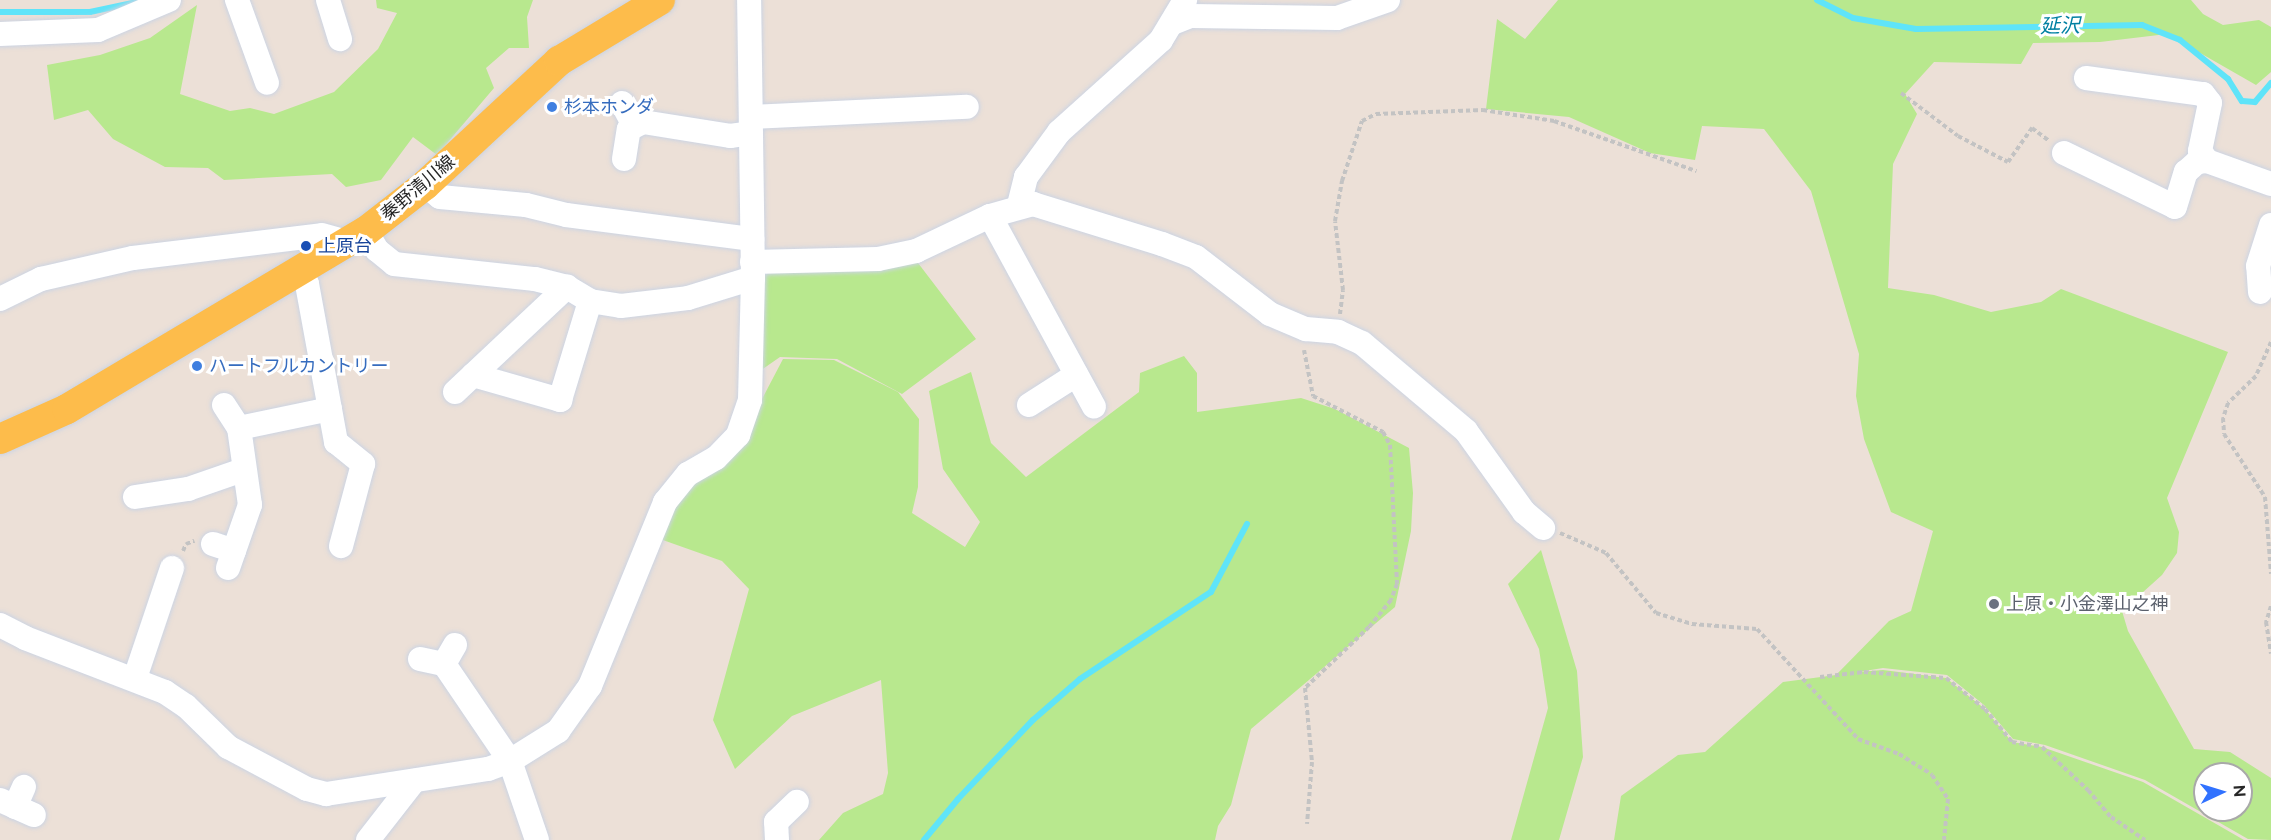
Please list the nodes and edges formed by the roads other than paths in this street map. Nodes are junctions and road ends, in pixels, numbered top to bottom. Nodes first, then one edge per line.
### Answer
1 (169, 0) edge
2 (237, 0) edge
3 (328, 0) edge
4 (660, 0) edge
5 (749, 0) edge
6 (1185, 0) edge
7 (1388, 0) edge
8 (1175, 22) junction
9 (0, 34) edge
10 (340, 39) dead end
11 (2086, 78) dead end
12 (267, 83) dead end
13 (622, 103) dead end
14 (967, 107) dead end
15 (751, 125) junction
16 (634, 126) junction
17 (2064, 153) road end
18 (624, 159) dead end
19 (2207, 161) junction
20 (2271, 184) edge
21 (425, 185) junction
22 (1019, 205) junction
23 (990, 216) junction
24 (2271, 225) edge
25 (356, 237) junction
26 (752, 260) junction
27 (298, 272) junction
28 (567, 287) junction
29 (2260, 292) dead end
30 (0, 299) edge
31 (590, 301) junction
32 (472, 375) junction
33 (1076, 375) junction
34 (455, 392) dead end
35 (224, 405) dead end
36 (1029, 405) dead end
37 (1094, 407) dead end
38 (330, 409) junction
39 (239, 428) junction
40 (0, 439) edge
41 (243, 470) junction
42 (135, 497) dead end
43 (1542, 528) road end
44 (341, 546) dead end
45 (217, 551) road end
46 (172, 568) dead end
47 (0, 625) edge
48 (420, 659) dead end
49 (135, 678) junction
50 (510, 761) junction
51 (414, 781) junction
52 (797, 802) dead end
53 (368, 840) edge
54 (537, 840) edge
55 (777, 840) edge

1 - 9 street
2 - 12 street
3 - 10 street
4 - 21 main road, 秦野清川線
5 - 15 street
6 - 8 street
7 - 8 street
8 - 22 street
11 - 19 street
13 - 16 street
14 - 15 street
15 - 16 street
15 - 26 street
16 - 18 street
17 - 19 street
19 - 20 street
21 - 25 main road, 秦野清川線
21 - 26 street
22 - 23 street
22 - 43 street
23 - 26 street
23 - 33 street
24 - 29 street
25 - 27 main road, 秦野清川線
25 - 28 street
25 - 30 street
26 - 31 street
26 - 50 street
27 - 38 street
27 - 40 main road, 秦野清川線
28 - 31 street
28 - 32 street
31 - 32 street
32 - 34 street
33 - 36 street
33 - 37 street
35 - 39 street
38 - 39 street
38 - 44 street
39 - 41 street
41 - 42 street
41 - 45 street
46 - 49 street
47 - 49 street
48 - 50 street
49 - 51 street
50 - 51 street
50 - 54 street
51 - 53 street
52 - 55 street

